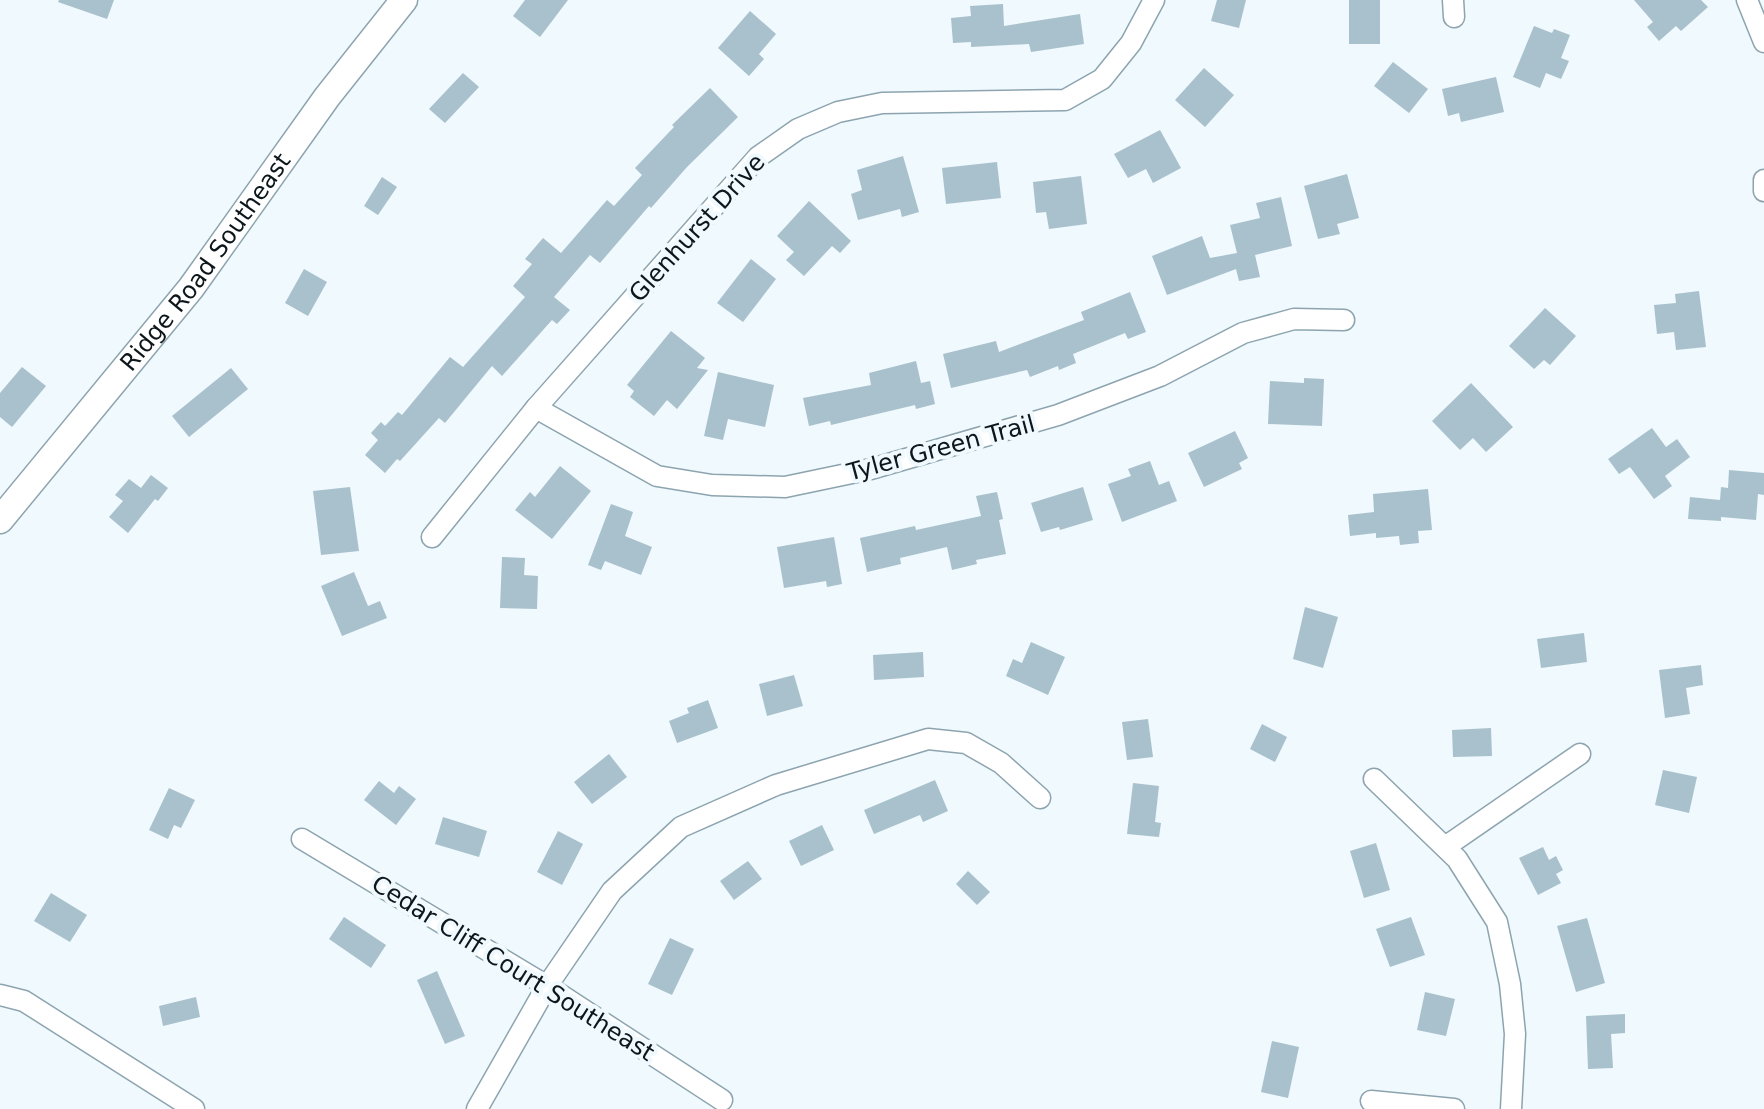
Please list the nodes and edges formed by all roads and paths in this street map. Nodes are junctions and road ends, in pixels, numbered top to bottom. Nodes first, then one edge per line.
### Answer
1 (404, 0) edge
2 (1154, 0) edge
3 (1747, 0) edge
4 (1764, 42) edge
5 (1764, 180) edge
6 (1764, 191) edge
7 (1344, 320) dead end
8 (536, 408) junction
9 (0, 520) edge
10 (432, 537) dead end
11 (1580, 754) dead end
12 (1374, 779) dead end
13 (1040, 798) dead end
14 (302, 839) dead end
15 (1445, 847) junction
16 (547, 986) junction
17 (0, 995) edge
18 (722, 1100) dead end
19 (1371, 1101) dead end
20 (194, 1109) edge
21 (477, 1109) edge
22 (1454, 1109) edge
23 (1511, 1109) edge

1 - 9 street, Ridge Road Southeast
2 - 8 street, Glenhurst Drive
3 - 4 street
5 - 6 street
7 - 8 street, Tyler Green Trail
8 - 10 street, Glenhurst Drive
11 - 15 street
12 - 15 street
13 - 16 street
14 - 16 street, Cedar Cliff Court Southeast
15 - 23 street
16 - 18 street, Cedar Cliff Court Southeast
16 - 21 street
17 - 20 street
19 - 22 street

